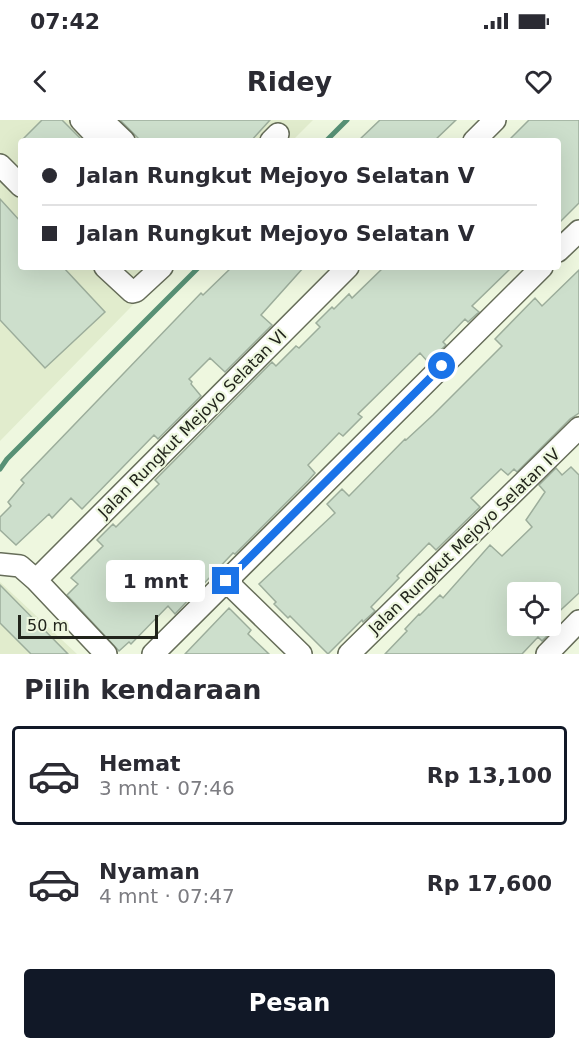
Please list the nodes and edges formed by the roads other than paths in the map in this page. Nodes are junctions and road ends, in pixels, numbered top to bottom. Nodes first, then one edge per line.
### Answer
1 (81, 120) edge
2 (102, 120) edge
3 (495, 120) edge
4 (98, 138) edge
5 (120, 138) edge
6 (477, 138) edge
7 (0, 165) edge
8 (0, 180) edge
9 (18, 183) edge
10 (18, 197) edge
11 (579, 231) edge
12 (561, 248) edge
13 (95, 270) edge
14 (108, 270) edge
15 (159, 270) edge
16 (345, 270) edge
17 (539, 270) edge
18 (128, 301) dead end
19 (579, 428) edge
20 (0, 564) edge
21 (36, 580) junction
22 (226, 581) junction
23 (579, 621) edge
24 (106, 654) edge
25 (153, 654) edge
26 (301, 654) edge
27 (349, 654) edge
28 (547, 654) edge

1 - 4 street
2 - 5 street
3 - 6 street
7 - 9 street
8 - 10 street
11 - 12 street
13 - 18 street
14 - 15 street
16 - 21 street, Jalan Rungkut Mejoyo Selatan VI
17 - 22 street
19 - 27 street, Jalan Rungkut Mejoyo Selatan IV
20 - 21 street
21 - 24 street
22 - 25 street
22 - 26 street
23 - 28 street

